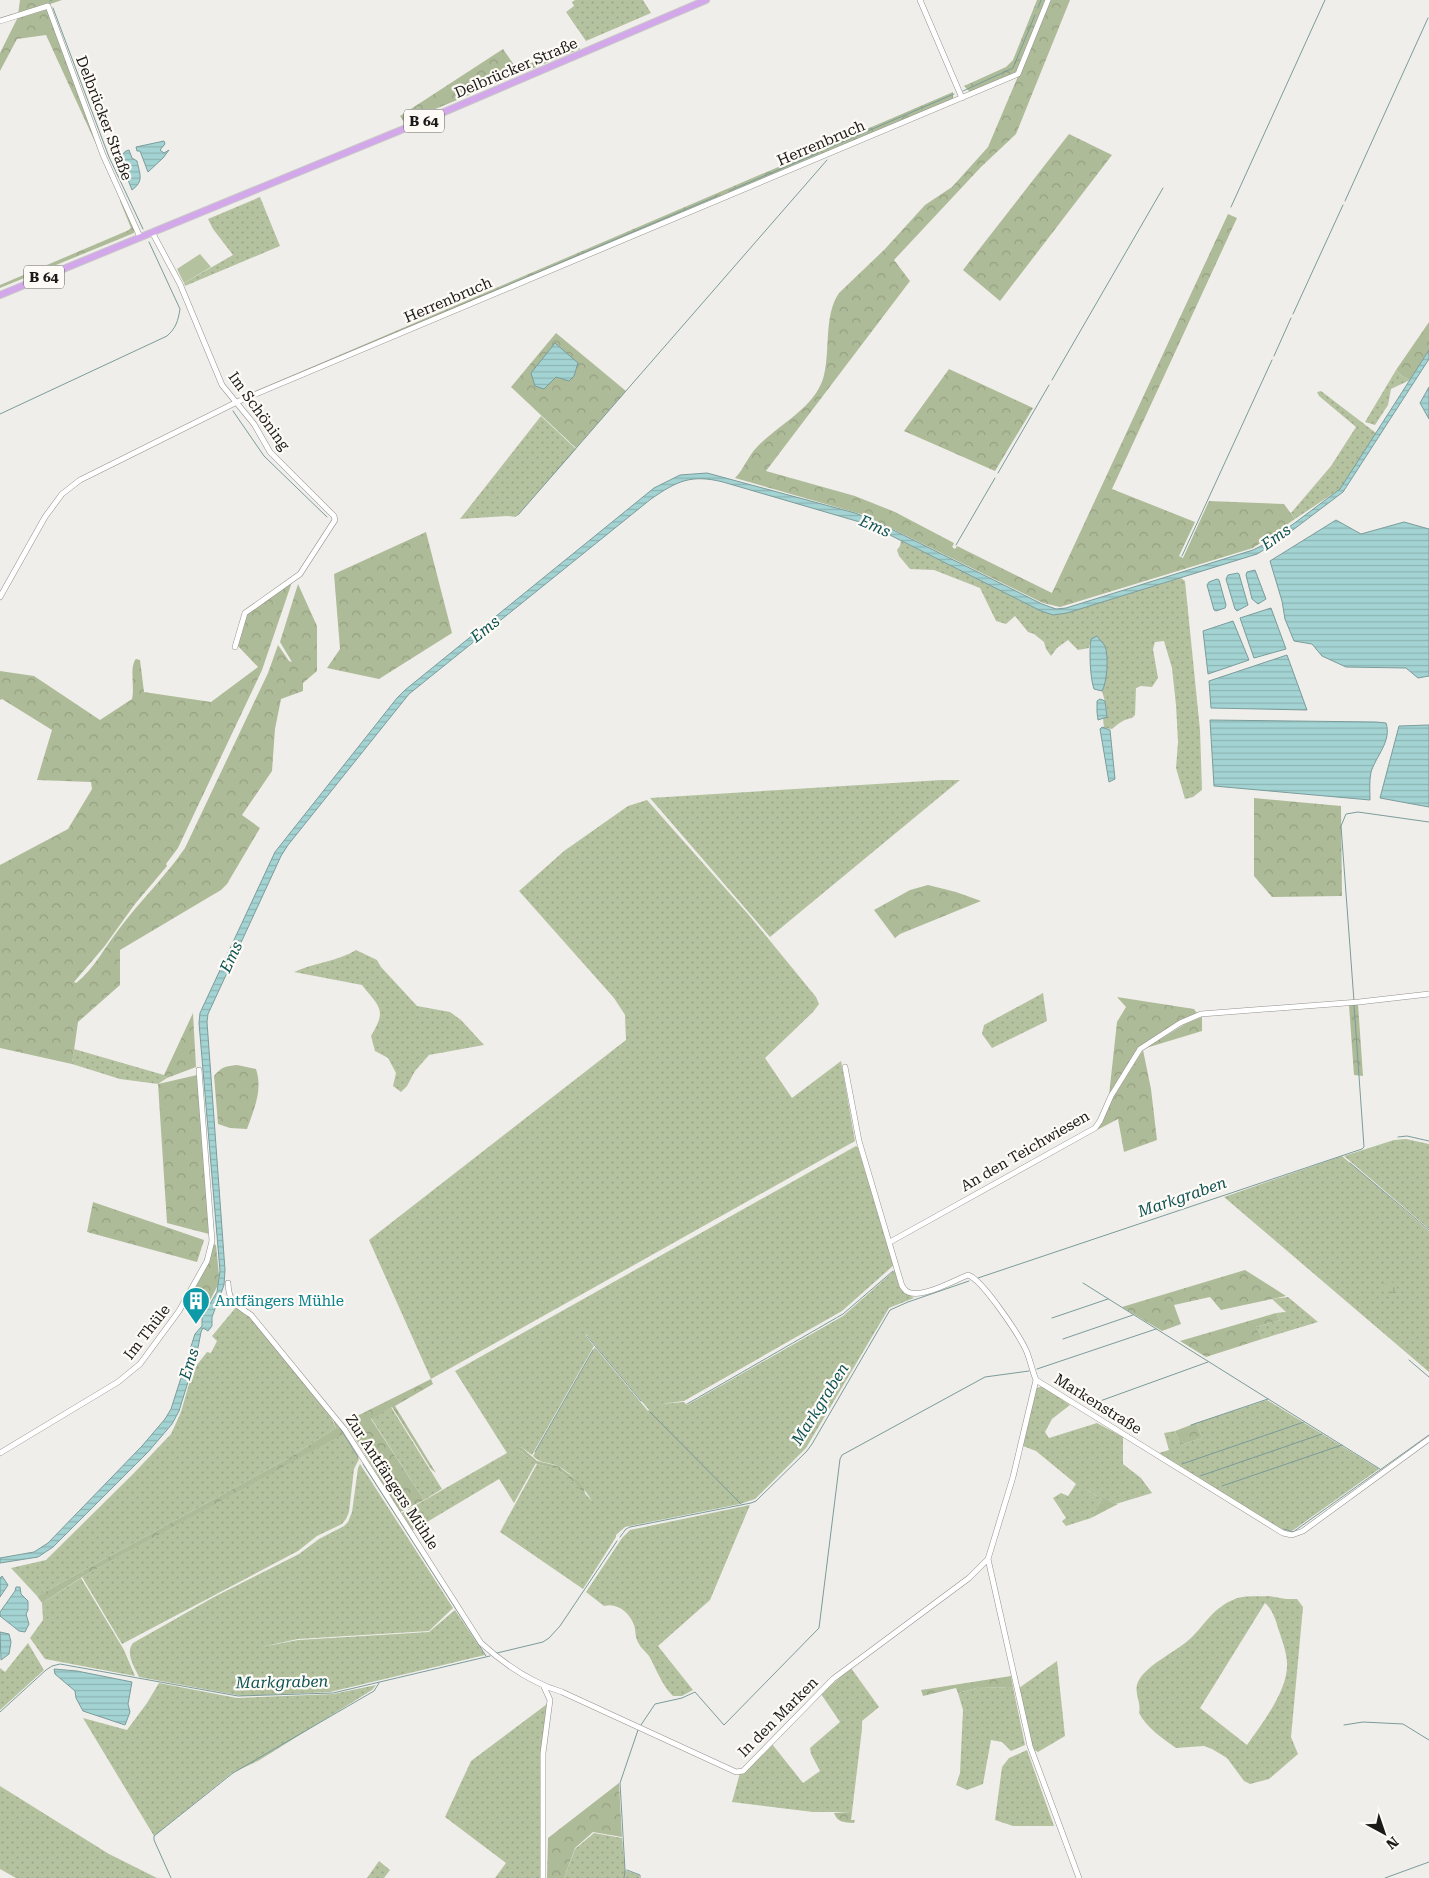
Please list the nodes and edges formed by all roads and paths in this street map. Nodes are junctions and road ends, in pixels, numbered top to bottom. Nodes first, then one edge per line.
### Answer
1 (706, 0) edge
2 (920, 0) edge
3 (1048, 0) edge
4 (0, 21) edge
5 (962, 98) junction
6 (152, 232) junction
7 (140, 237) junction
8 (0, 295) edge
9 (237, 402) junction
10 (0, 597) edge
11 (235, 647) dead end
12 (1429, 994) edge
13 (844, 1067) dead end
14 (199, 1070) dead end
15 (890, 1242) junction
16 (228, 1283) dead end
17 (1036, 1380) junction
18 (1429, 1439) edge
19 (0, 1453) edge
20 (988, 1559) junction
21 (544, 1687) junction
22 (562, 1692) junction
23 (550, 1700) junction
24 (543, 1878) edge
25 (1079, 1878) edge

1 - 6 main road, Delbrücker Straße / B 64
2 - 5 street
3 - 5 street, Herrenbruch
4 - 7 street, Delbrücker Straße
5 - 9 street, Herrenbruch
6 - 7 main road, Delbrücker Straße / B 64
6 - 9 street, Im Schöning
7 - 8 main road, Delbrücker Straße / B 64
9 - 10 street, Herrenbruch
9 - 11 street, Im Schöning
12 - 15 street, An den Teichwiesen
13 - 15 street, Markenstraße
14 - 19 street, Im Thüle
15 - 17 street, Markenstraße
16 - 21 street, Zur Antfängers Mühle
17 - 18 street, Markenstraße
17 - 20 street, In den Marken
20 - 22 street, In den Marken
20 - 25 street, In den Marken
21 - 22 street, In den Marken
21 - 23 street
22 - 23 street
23 - 24 street

